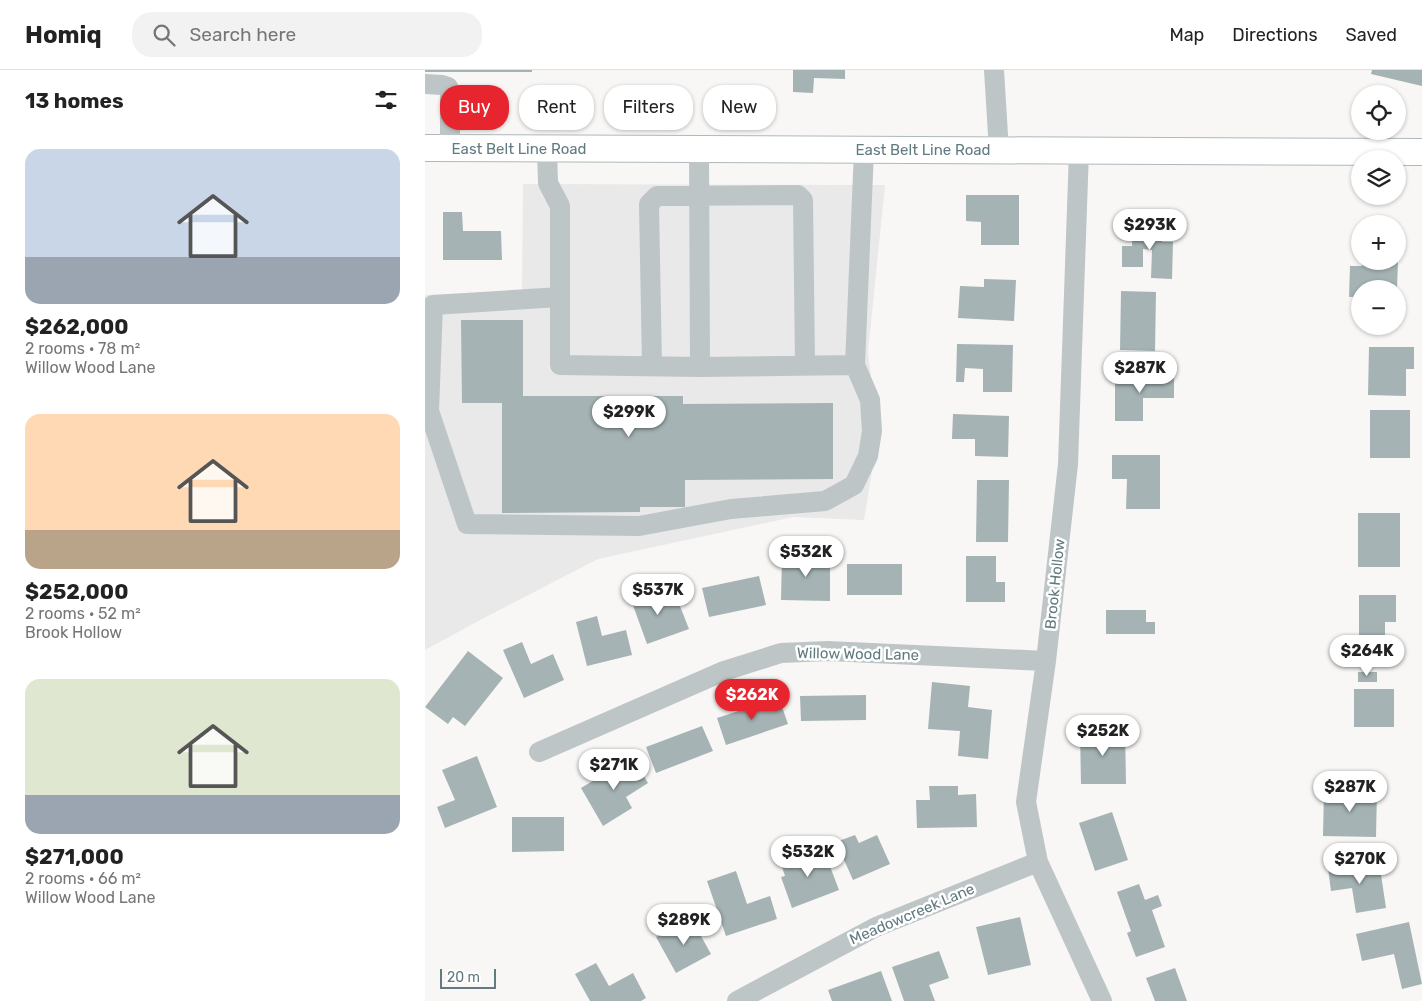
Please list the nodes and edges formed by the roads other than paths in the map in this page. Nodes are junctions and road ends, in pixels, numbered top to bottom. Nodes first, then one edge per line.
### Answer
1 (994, 70) edge
2 (425, 84) edge
3 (438, 148) edge
4 (547, 149) junction
5 (699, 150) junction
6 (864, 150) junction
7 (999, 151) junction
8 (1079, 151) junction
9 (1422, 152) edge
10 (699, 196) junction
11 (560, 297) junction
12 (805, 365) junction
13 (855, 365) junction
14 (652, 366) junction
15 (700, 367) junction
16 (1046, 661) junction
17 (539, 752) dead end
18 (1038, 862) junction
19 (737, 1001) edge
20 (1102, 1001) edge

1 - 7 street
2 - 3 street
3 - 4 main road, East Belt Line Road
4 - 5 main road, East Belt Line Road
4 - 11 street
5 - 6 main road, East Belt Line Road
5 - 10 street
6 - 7 main road, East Belt Line Road
6 - 13 street
7 - 8 main road, East Belt Line Road
8 - 9 main road, East Belt Line Road
8 - 16 street, Brook Hollow
10 - 12 street
10 - 14 street
10 - 15 street
11 - 13 street
11 - 14 street
12 - 13 street
12 - 15 street
14 - 15 street
16 - 17 street, Willow Wood Lane
16 - 18 street, Brook Hollow
18 - 19 street, Meadowcreek Lane
18 - 20 street, Brook Hollow

